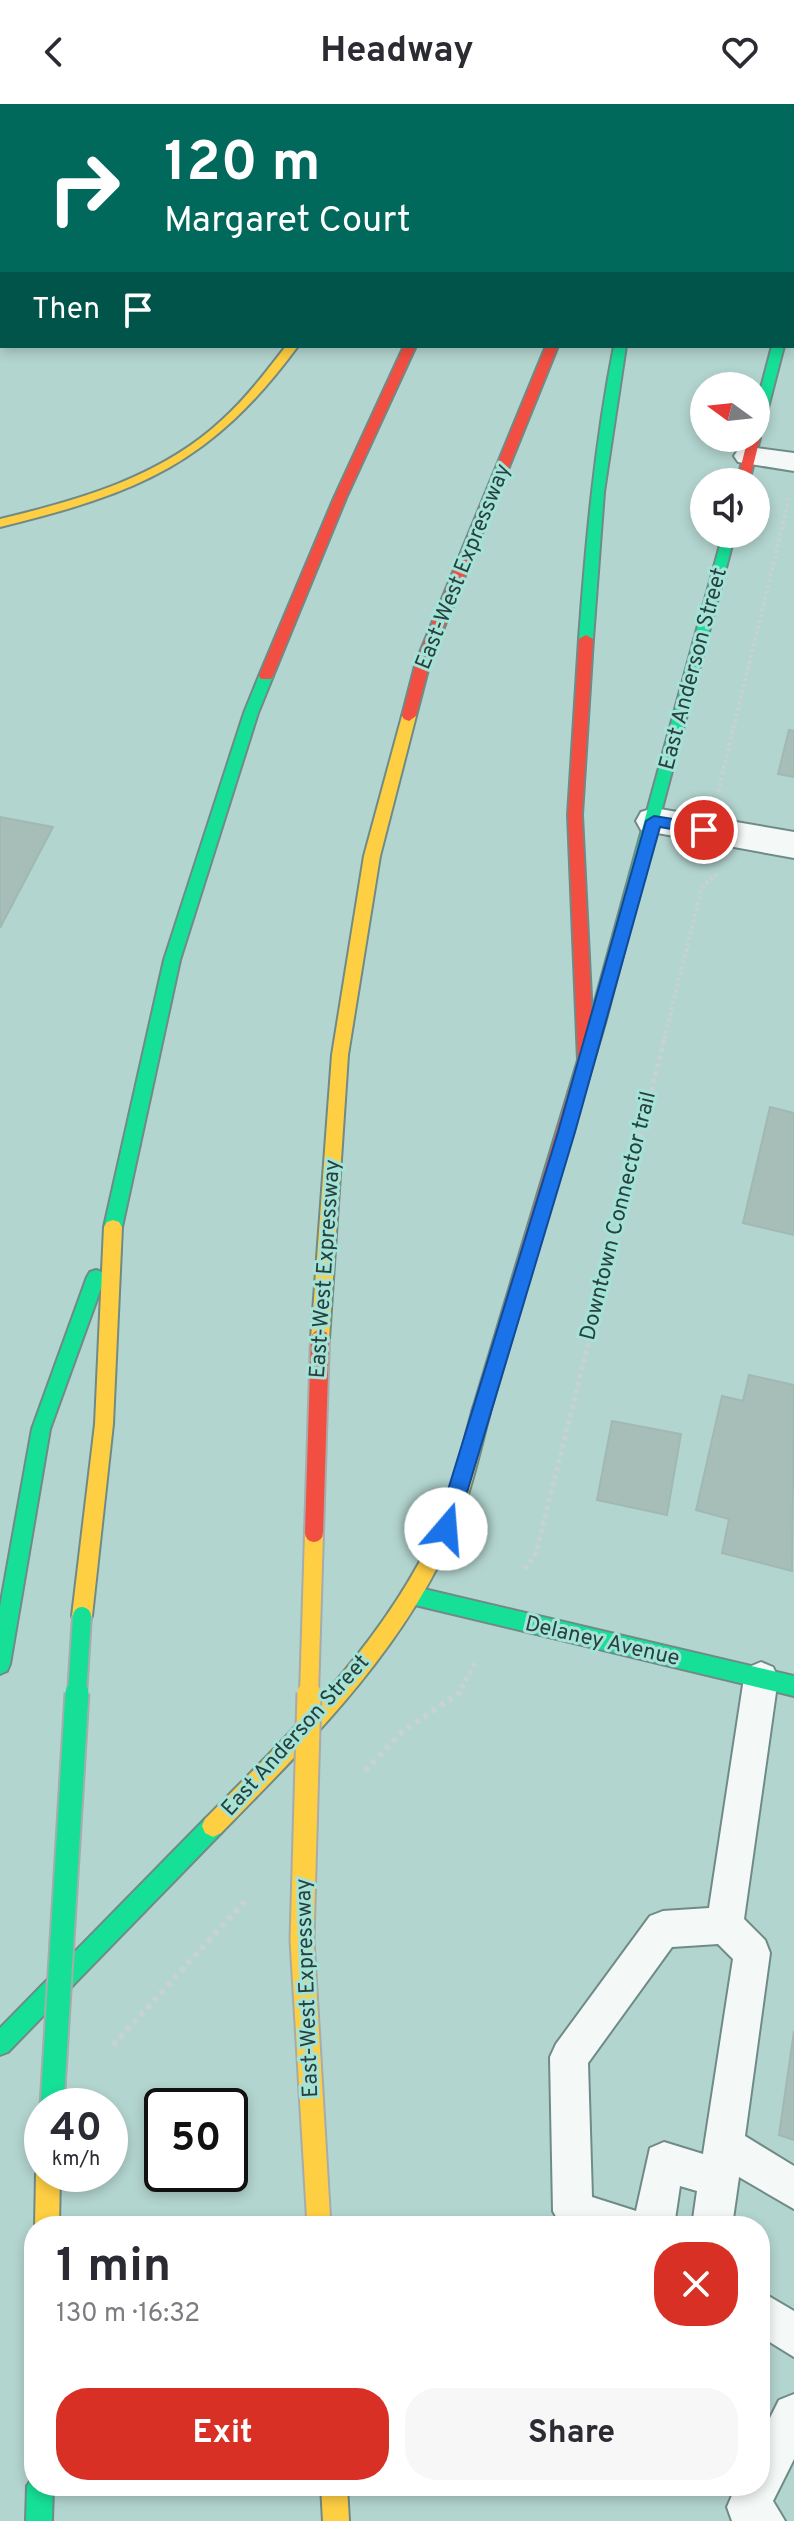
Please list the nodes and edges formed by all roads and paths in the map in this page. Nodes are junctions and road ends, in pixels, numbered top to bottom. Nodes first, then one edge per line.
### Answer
1 (290, 348) edge
2 (409, 348) edge
3 (551, 348) edge
4 (620, 348) edge
5 (777, 348) edge
6 (770, 377) edge
7 (751, 452) edge
8 (792, 477) edge
9 (0, 523) edge
10 (725, 548) edge
11 (718, 794) dead end
12 (654, 821) junction
13 (794, 845) edge
14 (721, 871) dead end
15 (586, 1063) junction
16 (111, 1237) junction
17 (526, 1568) dead end
18 (411, 1595) junction
19 (0, 1664) edge
20 (777, 1682) edge
21 (725, 1925) junction
22 (0, 2044) edge
23 (53, 2088) edge
24 (722, 2162) junction
25 (794, 2189) edge
26 (48, 2192) edge
27 (47, 2216) edge
28 (318, 2216) edge
29 (590, 2216) edge
30 (656, 2216) edge
31 (714, 2216) edge
32 (770, 2319) edge
33 (794, 2337) edge
34 (794, 2415) edge
35 (770, 2462) edge
36 (40, 2496) edge
37 (335, 2496) edge
38 (753, 2496) edge
39 (39, 2521) edge
40 (336, 2521) edge
41 (764, 2521) edge

1 - 9 main road
2 - 16 main road
3 - 28 main road, East-West Expressway, bridge
4 - 15 main road
5 - 6 main road
7 - 8 street
8 - 11 path
10 - 12 main road, East Anderson Street
12 - 13 street
12 - 15 main road, East Anderson Street
14 - 17 path, Downtown Connector trail
15 - 18 main road, East Anderson Street
16 - 19 main road
16 - 23 main road, bridge
18 - 20 main road, Delaney Avenue
18 - 22 main road, East Anderson Street
20 - 21 lane
21 - 24 lane
21 - 29 lane
24 - 25 lane
24 - 30 lane
24 - 31 lane
26 - 27 main road
32 - 33 lane
34 - 35 lane
36 - 39 main road
37 - 40 main road
38 - 41 lane

